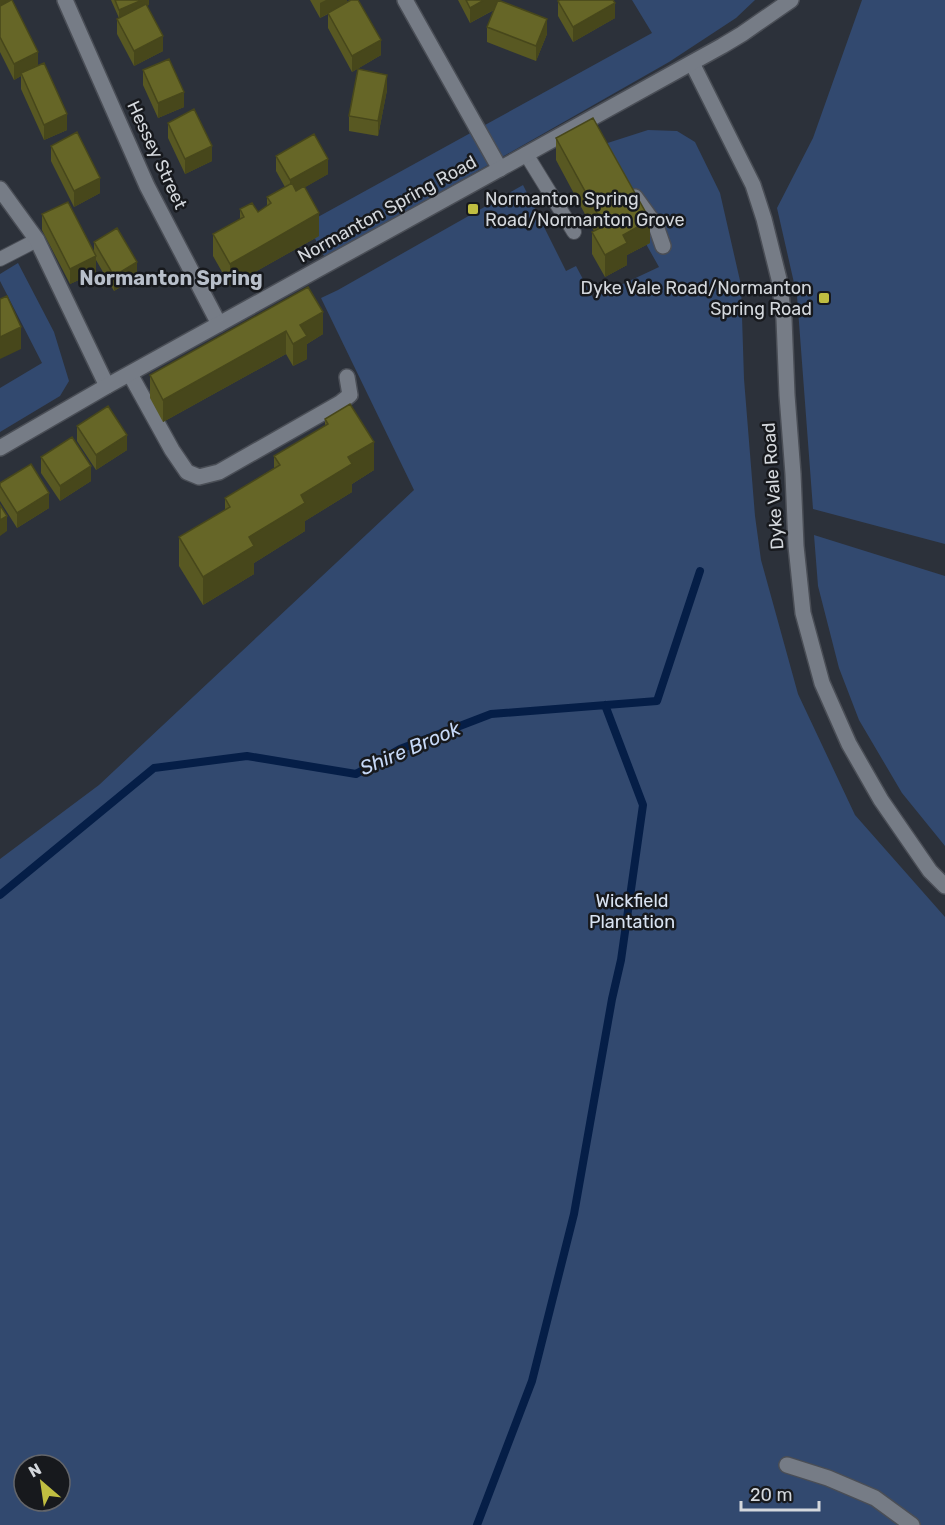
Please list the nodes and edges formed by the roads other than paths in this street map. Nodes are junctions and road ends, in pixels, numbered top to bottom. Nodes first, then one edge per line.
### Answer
1 (65, 0) edge
2 (405, 0) edge
3 (791, 0) edge
4 (692, 63) junction
5 (591, 118) junction
6 (599, 133) edge
7 (526, 154) junction
8 (500, 169) junction
9 (626, 182) edge
10 (0, 189) edge
11 (574, 232) dead end
12 (37, 240) junction
13 (663, 246) dead end
14 (0, 259) edge
15 (219, 324) junction
16 (130, 374) junction
17 (347, 377) dead end
18 (107, 386) junction
19 (0, 448) edge
20 (945, 886) edge
21 (787, 1465) dead end
22 (912, 1525) edge

1 - 15 street, Hessey Street
2 - 8 street
3 - 4 street, Normanton Spring Road
4 - 5 street, Normanton Spring Road
4 - 20 street, Dyke Vale Road
5 - 6 street
5 - 7 street, Normanton Spring Road
7 - 8 street, Normanton Spring Road
7 - 11 lane
8 - 15 street, Normanton Spring Road
9 - 13 street
10 - 12 street
12 - 14 lane
12 - 18 street
15 - 16 street, Normanton Spring Road
16 - 17 street
16 - 18 street, Normanton Spring Road
18 - 19 street, Normanton Spring Road
21 - 22 street

